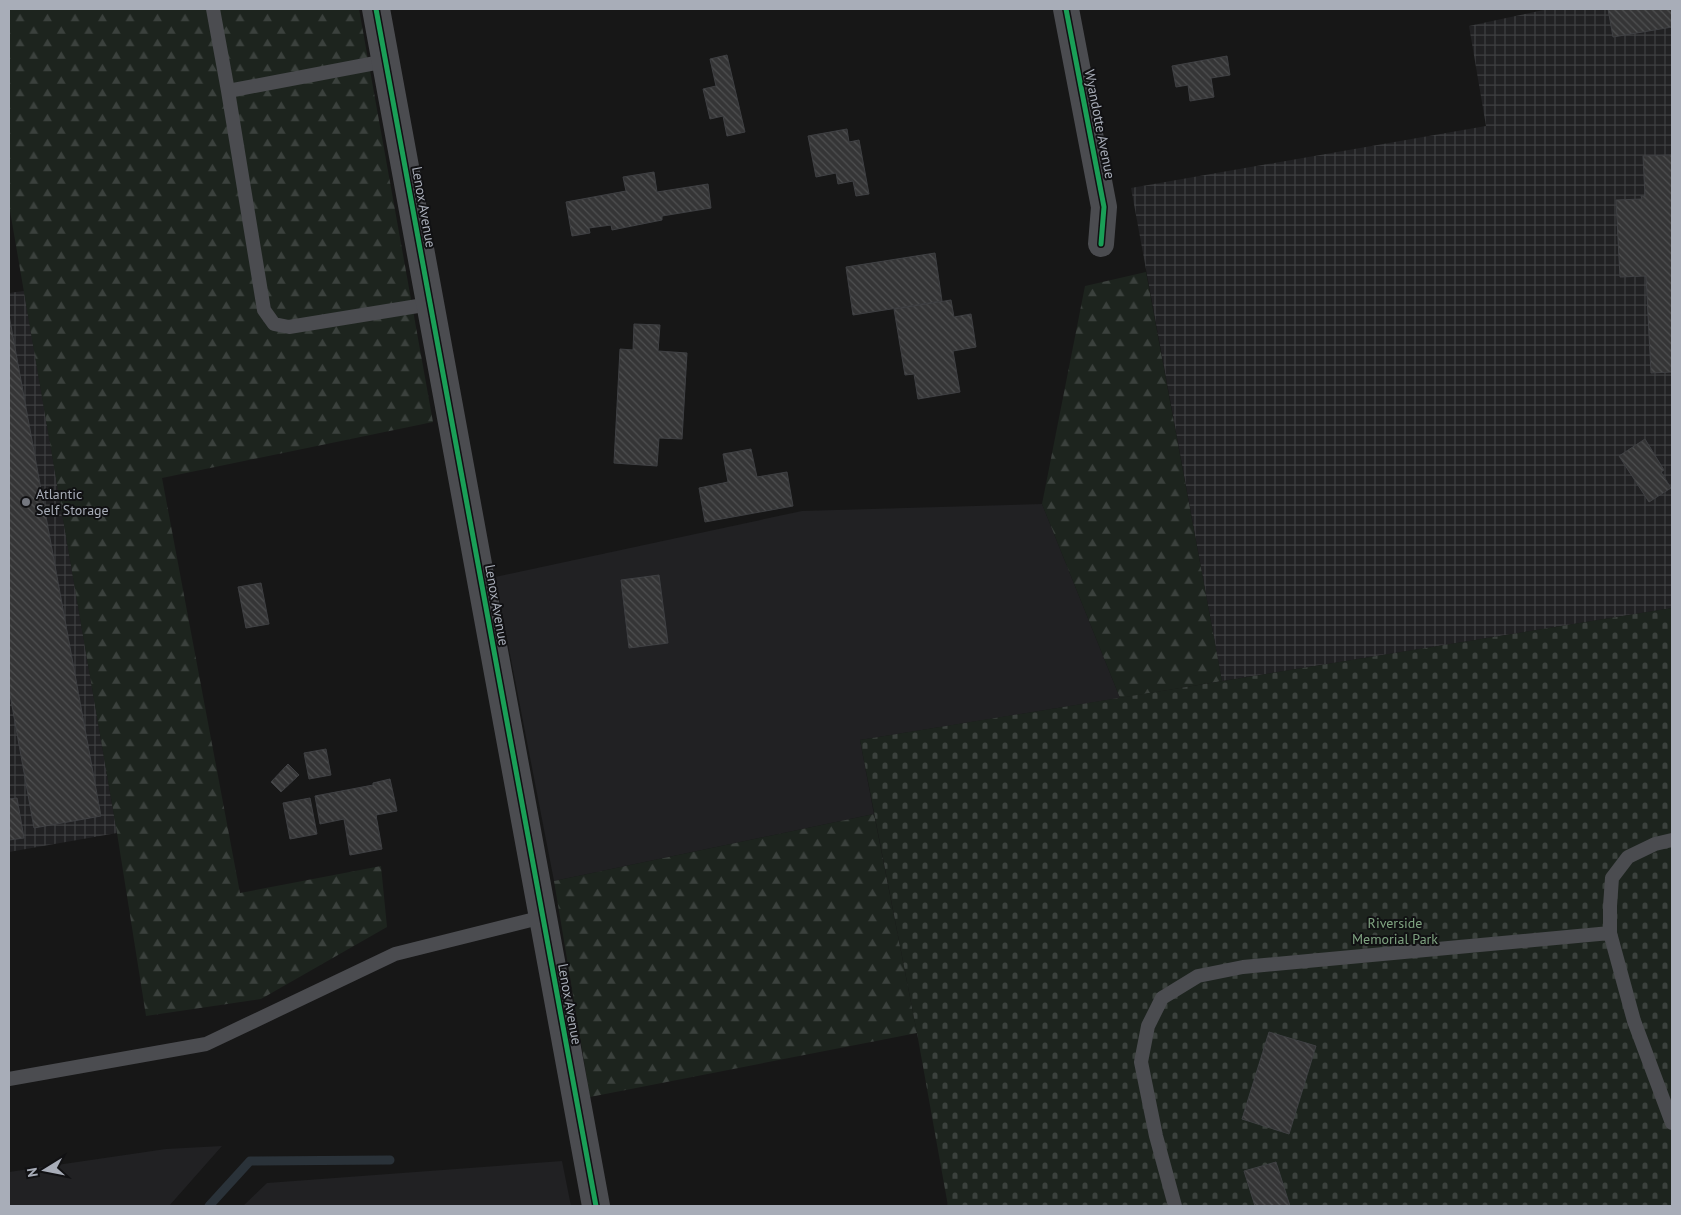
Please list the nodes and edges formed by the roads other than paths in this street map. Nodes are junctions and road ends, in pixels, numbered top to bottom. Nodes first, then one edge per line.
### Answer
1 (213, 9) edge
2 (376, 9) edge
3 (1066, 9) edge
4 (386, 61) junction
5 (228, 91) junction
6 (1102, 244) dead end
7 (430, 304) junction
8 (1672, 840) edge
9 (543, 917) junction
10 (1610, 933) junction
11 (9, 1079) edge
12 (1672, 1123) edge
13 (596, 1206) edge
14 (1175, 1206) edge

1 - 5 lane
2 - 4 street, Lenox Avenue
3 - 6 street, Wyandotte Avenue
4 - 5 lane
4 - 7 street, Lenox Avenue
5 - 7 lane
7 - 9 street, Lenox Avenue
8 - 10 lane
9 - 11 lane
9 - 13 street, Lenox Avenue
10 - 12 lane
10 - 14 lane

